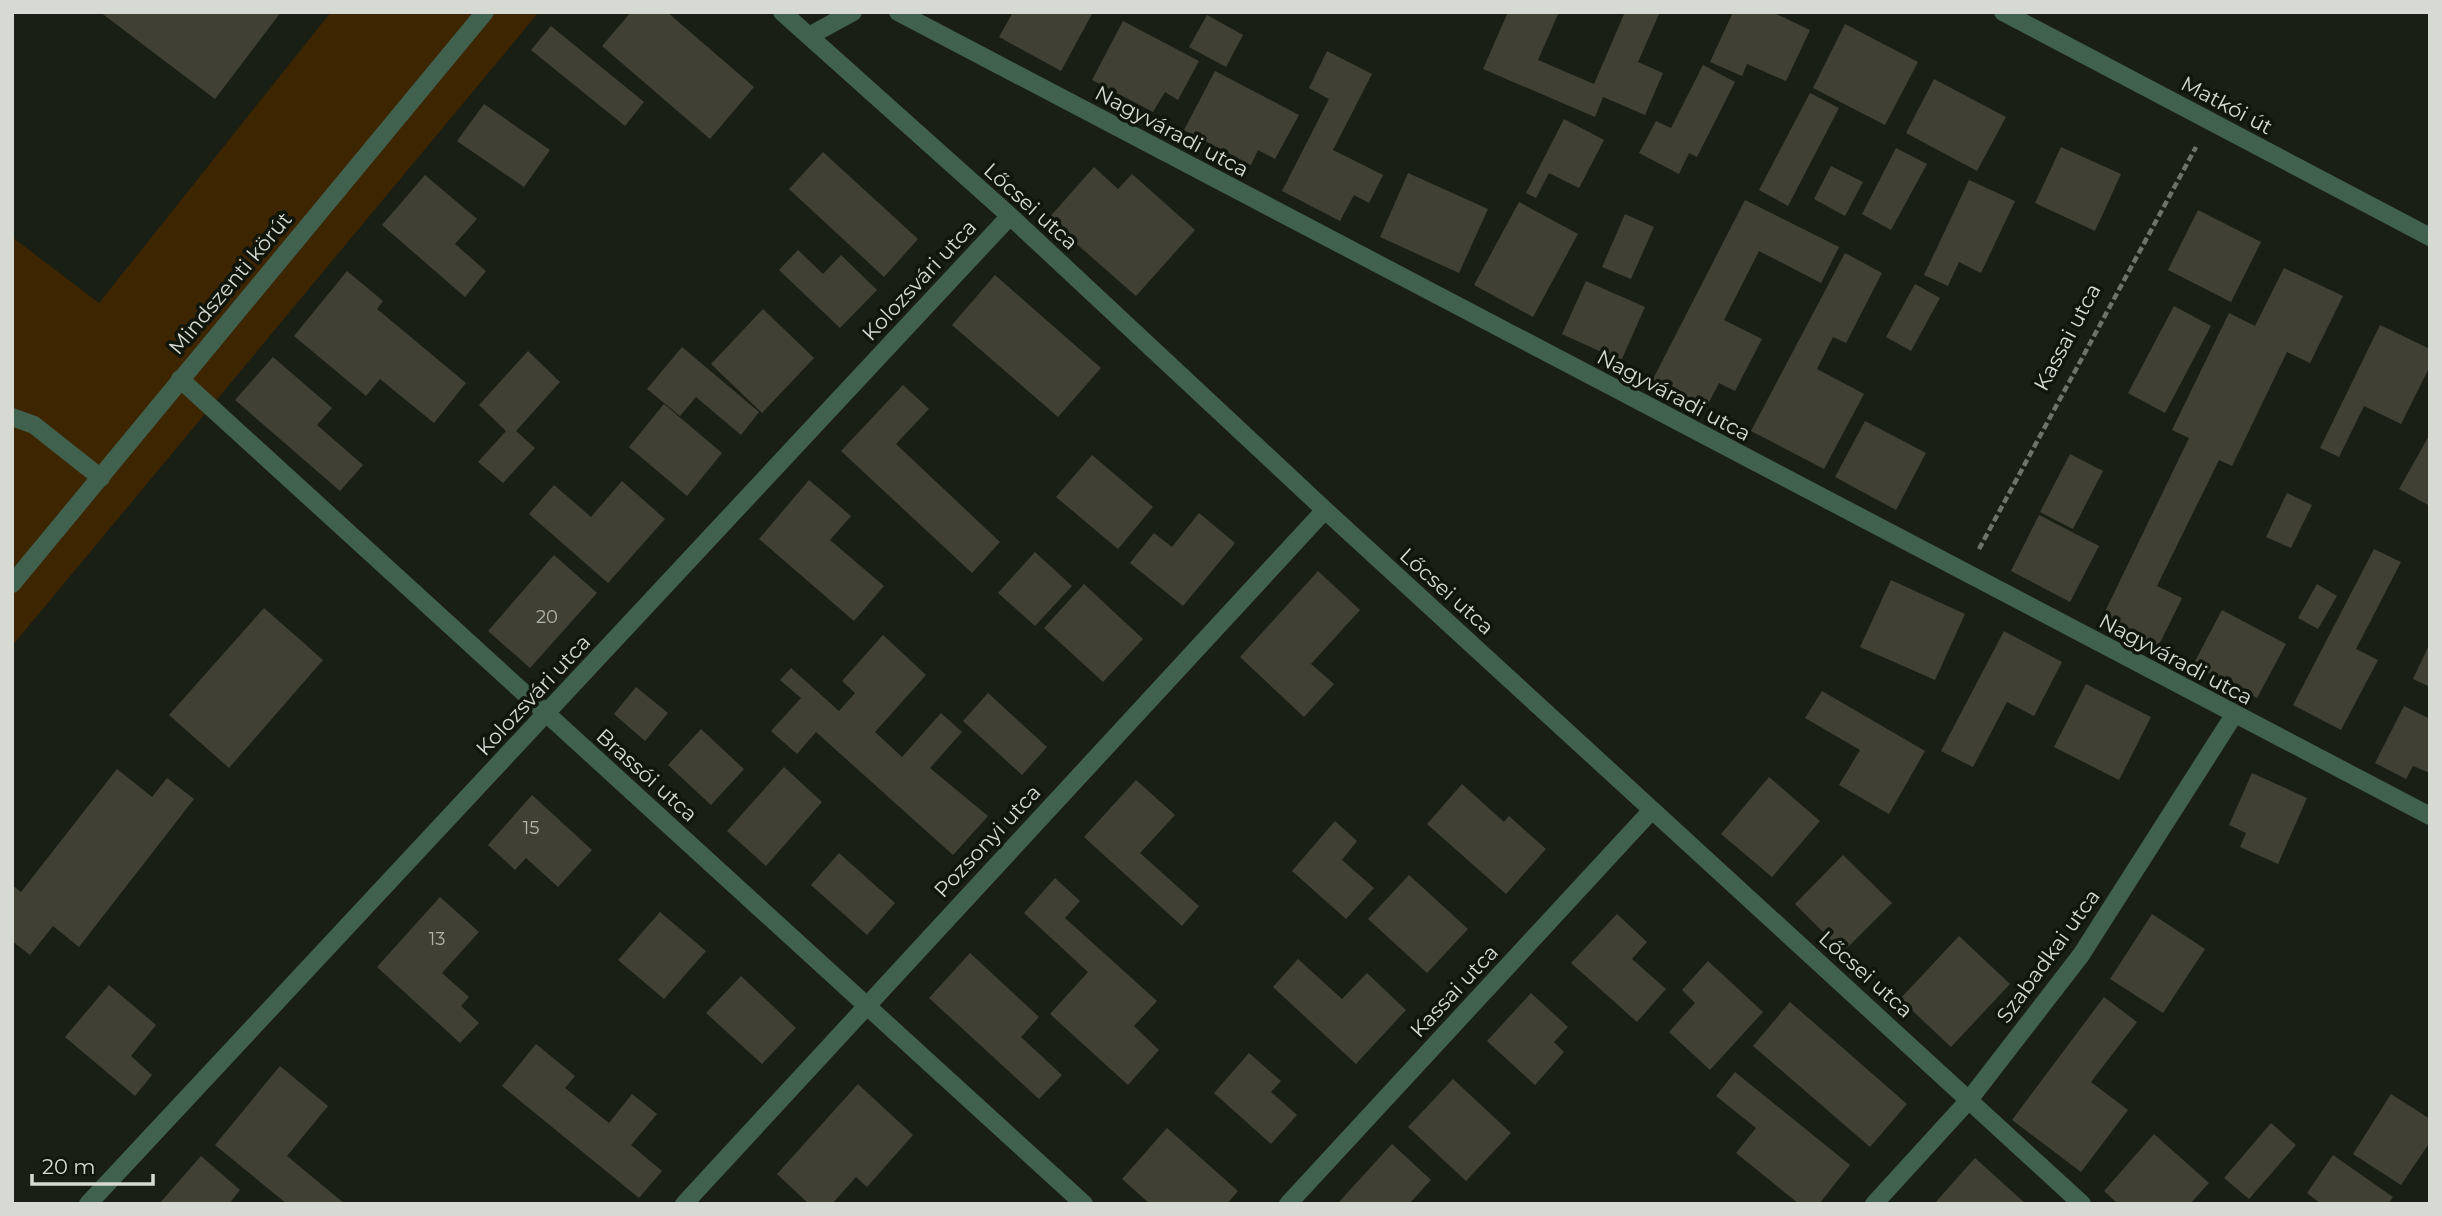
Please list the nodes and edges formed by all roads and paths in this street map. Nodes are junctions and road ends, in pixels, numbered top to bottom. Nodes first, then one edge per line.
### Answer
1 (485, 12) edge
2 (782, 12) edge
3 (853, 12) edge
4 (898, 12) edge
5 (2003, 12) edge
6 (808, 36) junction
7 (2209, 121) junction
8 (1010, 216) junction
9 (2430, 237) edge
10 (180, 379) junction
11 (12, 417) edge
12 (101, 478) junction
13 (1325, 510) junction
14 (1966, 574) junction
15 (12, 584) edge
16 (547, 714) junction
17 (2234, 715) junction
18 (1652, 810) junction
19 (2430, 816) edge
20 (866, 1005) junction
21 (1969, 1100) junction
22 (88, 1204) edge
23 (684, 1204) edge
24 (1084, 1204) edge
25 (1289, 1204) edge
26 (1874, 1204) edge
27 (2082, 1204) edge

1 - 10 street, Mindszenti körút
2 - 6 street, Lőcsei utca
3 - 6 street
4 - 14 street, Nagyváradi utca
5 - 7 street, Matkói út
6 - 8 street, Lőcsei utca
7 - 9 street, Matkói út
7 - 14 path, Kassai utca
8 - 13 street, Lőcsei utca
8 - 16 street, Kolozsvári utca
10 - 12 street, Mindszenti körút
10 - 16 street, Brassói utca
11 - 12 street
12 - 15 street, Mindszenti körút
13 - 18 street, Lőcsei utca
13 - 20 street, Pozsonyi utca
14 - 17 street, Nagyváradi utca
16 - 20 street, Brassói utca
16 - 22 street, Kolozsvári utca
17 - 19 street, Nagyváradi utca
17 - 21 street, Szabadkai utca
18 - 21 street, Lőcsei utca
18 - 25 street, Kassai utca
20 - 23 street, Pozsonyi utca
20 - 24 street, Brassói utca
21 - 26 street, Szabadkai utca
21 - 27 street, Lőcsei utca

